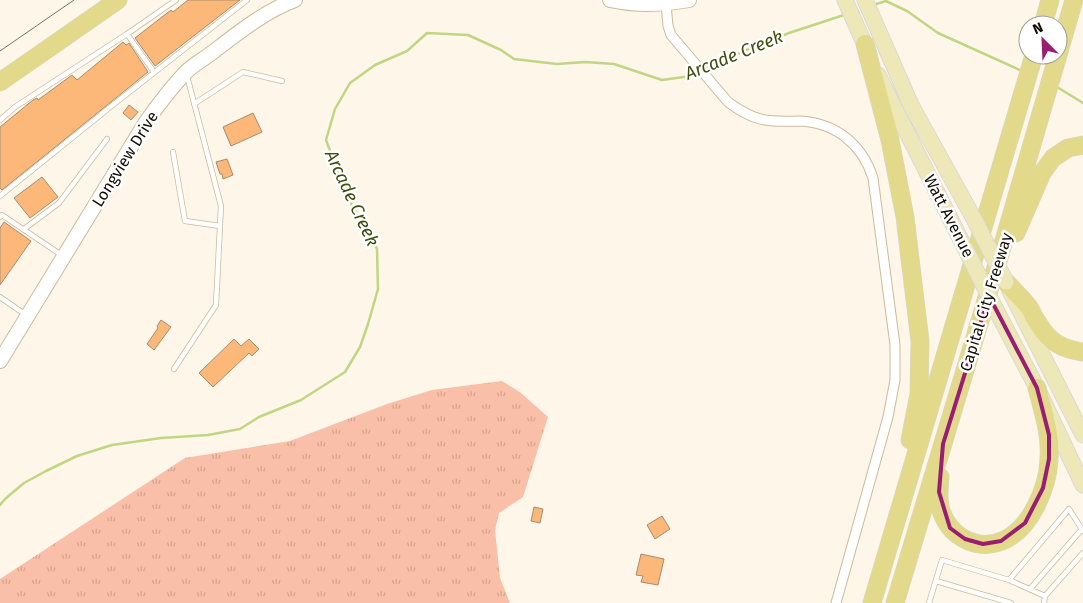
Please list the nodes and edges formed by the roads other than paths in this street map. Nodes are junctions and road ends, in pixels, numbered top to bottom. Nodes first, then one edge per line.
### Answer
1 (118, 0) edge
2 (176, 0) edge
3 (247, 0) edge
4 (293, 0) edge
5 (610, 0) edge
6 (689, 0) edge
7 (846, 0) edge
8 (865, 0) edge
9 (1050, 0) edge
10 (1074, 0) edge
11 (665, 2) edge
12 (1046, 15) edge
13 (1068, 21) edge
14 (127, 34) junction
15 (863, 40) junction
16 (1031, 65) edge
17 (1055, 65) edge
18 (154, 72) junction
19 (186, 72) junction
20 (282, 81) dead end
21 (0, 82) edge
22 (194, 104) junction
23 (0, 120) edge
24 (107, 139) dead end
25 (1083, 145) edge
26 (173, 152) dead end
27 (0, 196) edge
28 (0, 217) edge
29 (220, 226) junction
30 (24, 229) junction
31 (64, 256) junction
32 (1006, 282) junction
33 (0, 297) edge
34 (990, 308) junction
35 (28, 316) junction
36 (1083, 352) edge
37 (0, 361) edge
38 (174, 369) dead end
39 (1037, 388) junction
40 (1083, 435) edge
41 (943, 444) junction
42 (1083, 485) edge
43 (1082, 530) edge
44 (893, 532) junction
45 (1083, 553) edge
46 (1009, 580) junction
47 (936, 581) junction
48 (1030, 589) junction
49 (1046, 596) junction
50 (836, 603) edge
51 (872, 603) edge
52 (895, 603) edge
53 (929, 603) edge
54 (1010, 603) edge
55 (1044, 603) edge

1 - 21 highway
2 - 14 lane
3 - 18 lane
4 - 19 street, Longview Drive
5 - 11 street
6 - 11 street
7 - 15 main road, Watt Avenue
8 - 32 main road, Watt Avenue, bridge
9 - 12 highway
10 - 13 highway, Capital City Freeway
11 - 50 street
14 - 18 lane
14 - 23 lane
15 - 34 main road, Watt Avenue, bridge
15 - 44 highway
16 - 44 highway, Capital City Freeway
17 - 34 highway, Capital City Freeway
18 - 27 lane
19 - 22 lane
19 - 31 street, Longview Drive
20 - 22 lane
22 - 29 lane
24 - 30 lane
25 - 34 highway
26 - 29 lane
28 - 30 lane
29 - 38 lane
30 - 31 lane
31 - 35 street, Longview Drive
32 - 36 highway
32 - 40 main road, Watt Avenue
33 - 35 lane
34 - 39 main road, Watt Avenue
34 - 41 highway, Capital City Freeway
35 - 37 street, Longview Drive
39 - 41 highway
39 - 42 main road, Watt Avenue
41 - 52 highway, Capital City Freeway
43 - 46 lane
43 - 48 lane
44 - 51 highway, Capital City Freeway
45 - 49 lane
46 - 47 lane
46 - 48 lane
47 - 53 lane
47 - 54 lane
48 - 49 lane
49 - 55 lane

